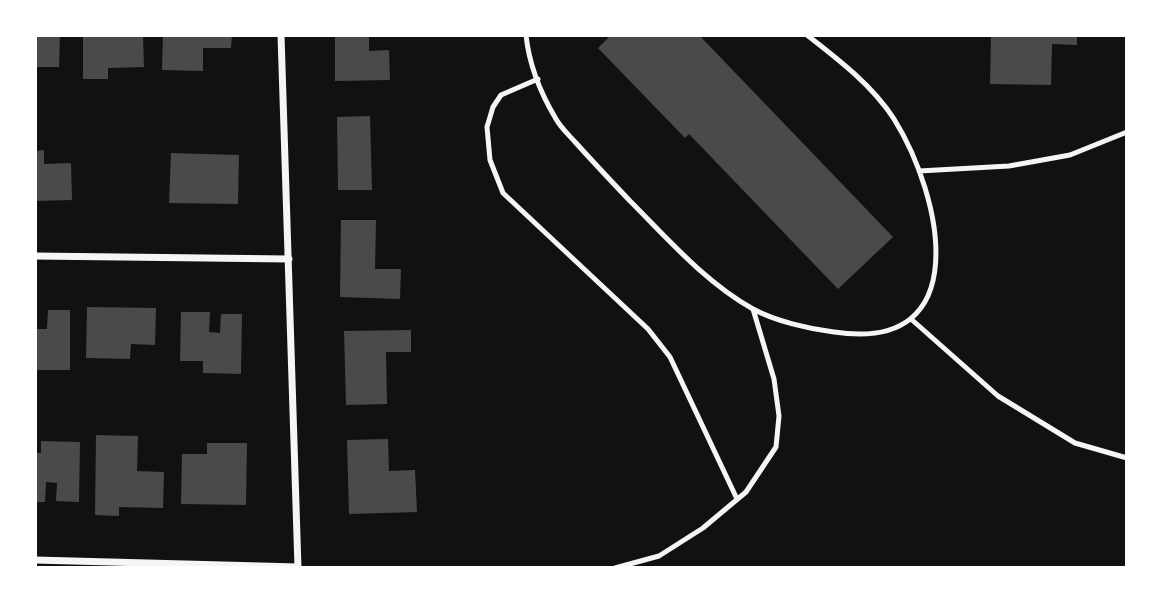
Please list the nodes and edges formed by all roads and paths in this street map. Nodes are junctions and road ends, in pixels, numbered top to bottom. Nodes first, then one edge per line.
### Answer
1 (281, 35) edge
2 (526, 35) edge
3 (807, 35) edge
4 (538, 79) junction
5 (1127, 132) edge
6 (919, 171) junction
7 (35, 256) edge
8 (289, 259) junction
9 (754, 309) junction
10 (911, 319) junction
11 (1127, 457) edge
12 (737, 499) junction
13 (35, 560) edge
14 (300, 568) edge
15 (615, 568) edge

1 - 8 street
2 - 4 lane
3 - 6 lane
4 - 9 lane
4 - 12 lane
5 - 6 lane
6 - 10 lane
7 - 8 street
8 - 14 street
9 - 10 lane
9 - 12 lane
10 - 11 lane
12 - 15 lane
13 - 14 street

